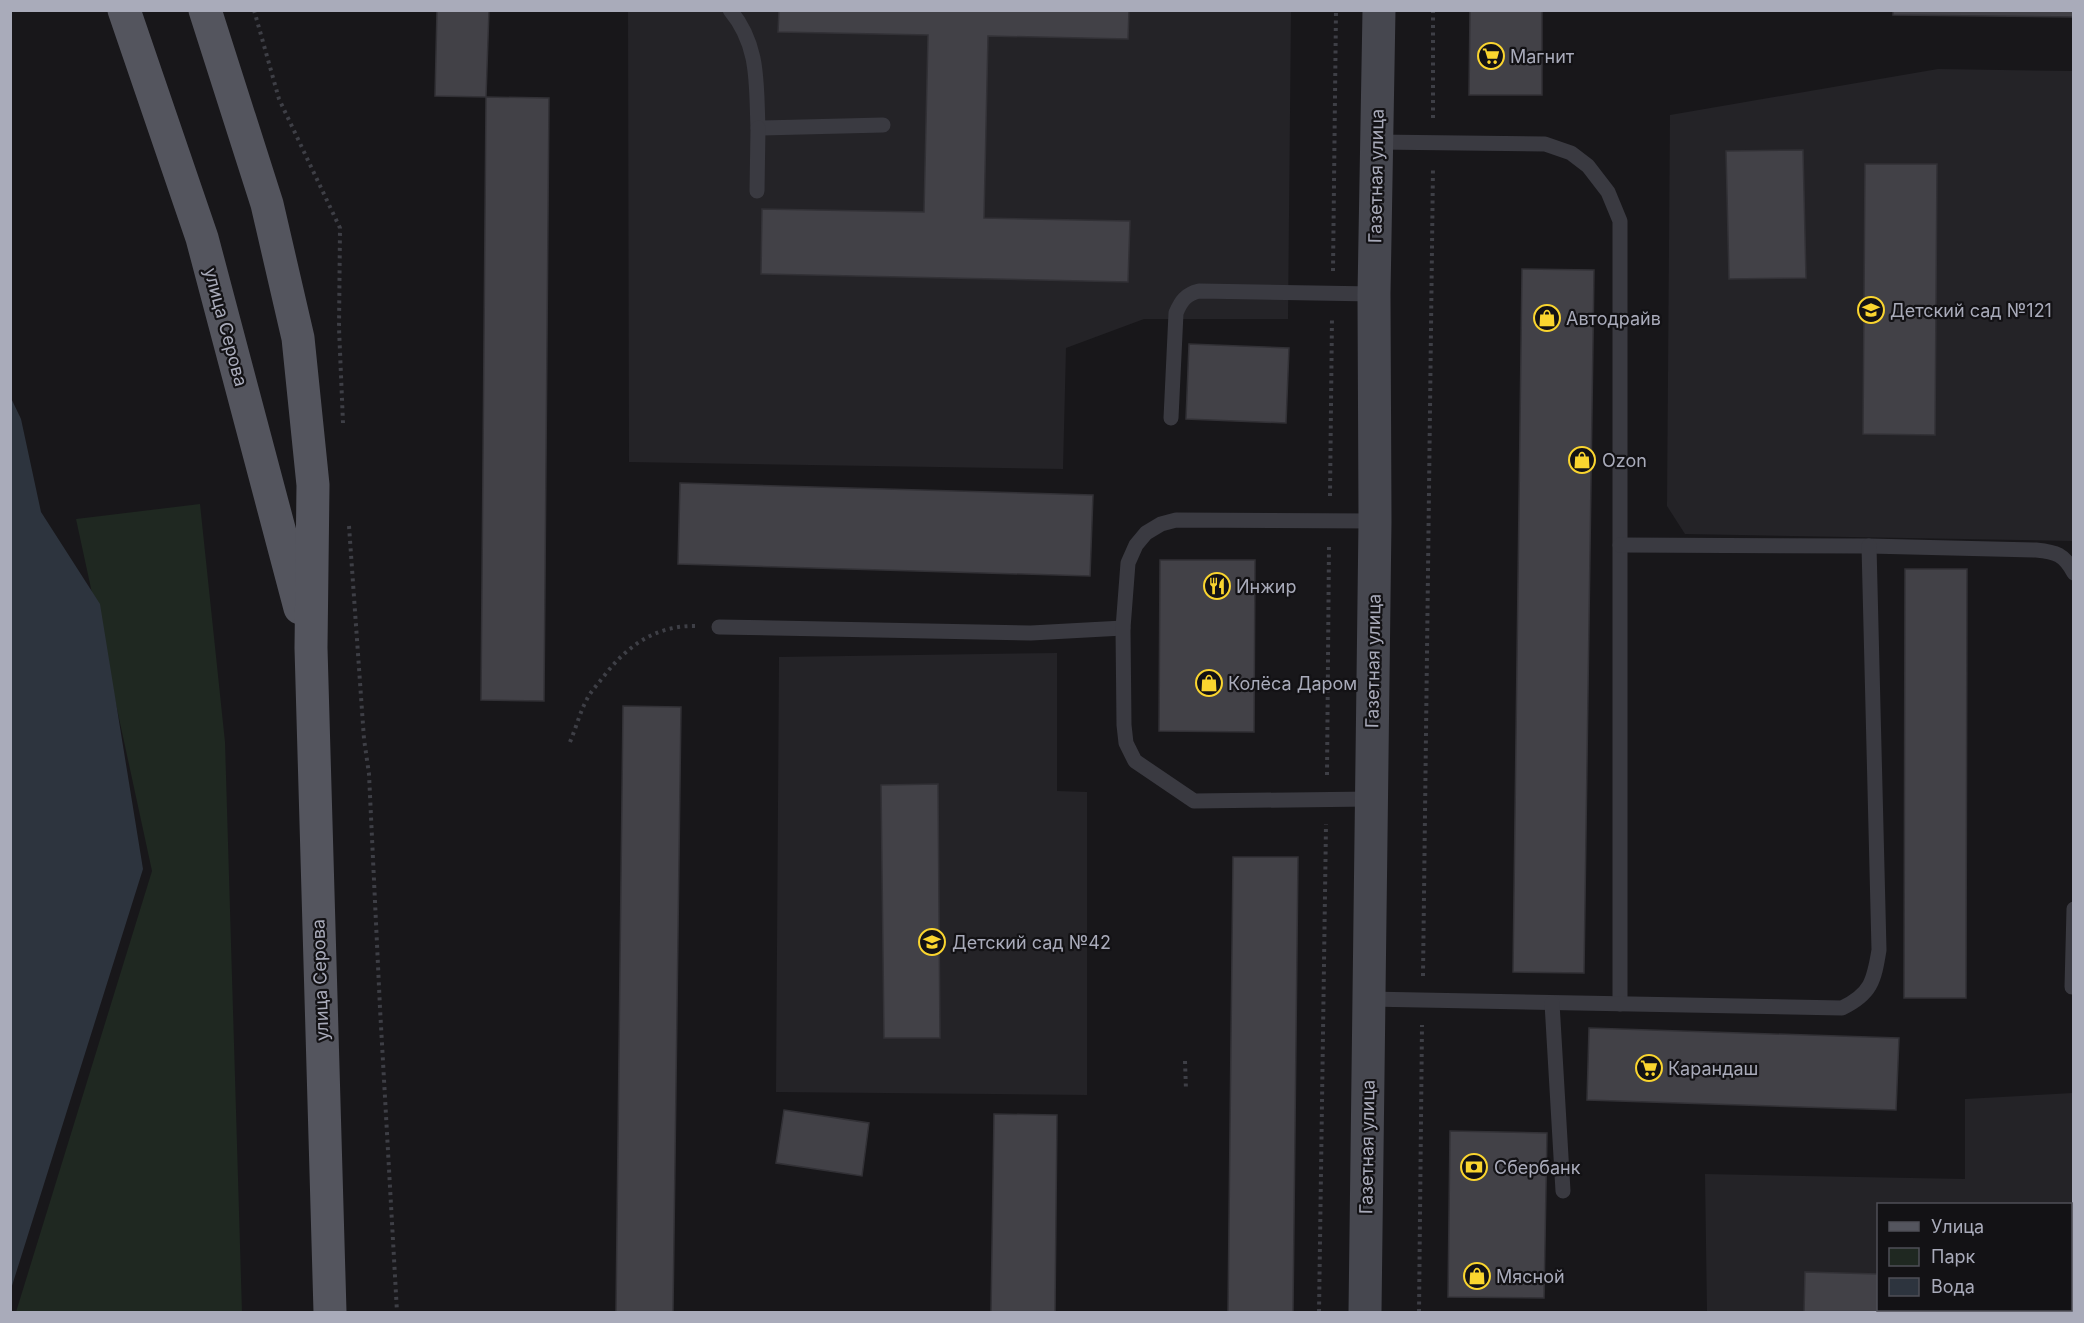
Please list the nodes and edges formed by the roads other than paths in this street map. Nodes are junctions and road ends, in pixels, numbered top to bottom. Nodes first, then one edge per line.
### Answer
1 (124, 10) edge
2 (205, 10) edge
3 (730, 10) edge
4 (1379, 10) edge
5 (883, 125) dead end
6 (758, 128) junction
7 (1376, 142) junction
8 (757, 191) dead end
9 (1374, 294) junction
10 (1171, 418) dead end
11 (1375, 520) junction
12 (1620, 545) junction
13 (1869, 546) junction
14 (2073, 573) edge
15 (719, 627) road end
16 (1123, 628) junction
17 (311, 648) junction
18 (1371, 799) junction
19 (2073, 909) edge
20 (2072, 987) edge
21 (1368, 999) junction
22 (1552, 1002) junction
23 (1620, 1004) junction
24 (1563, 1191) dead end
25 (330, 1312) edge
26 (1365, 1312) edge

1 - 17 main road, улица Серова
2 - 17 main road, улица Серова
3 - 6 lane
4 - 7 main road, Газетная улица
5 - 6 lane
6 - 8 lane
7 - 9 main road, Газетная улица
7 - 12 lane
9 - 10 lane
9 - 11 main road, Газетная улица
11 - 16 lane
11 - 18 main road, Газетная улица
12 - 13 lane
12 - 23 lane
13 - 14 lane
13 - 23 lane
15 - 16 lane
16 - 18 lane
17 - 25 main road, улица Серова
18 - 21 main road, Газетная улица
19 - 20 lane
21 - 22 lane
21 - 26 main road, Газетная улица
22 - 23 lane
22 - 24 lane

